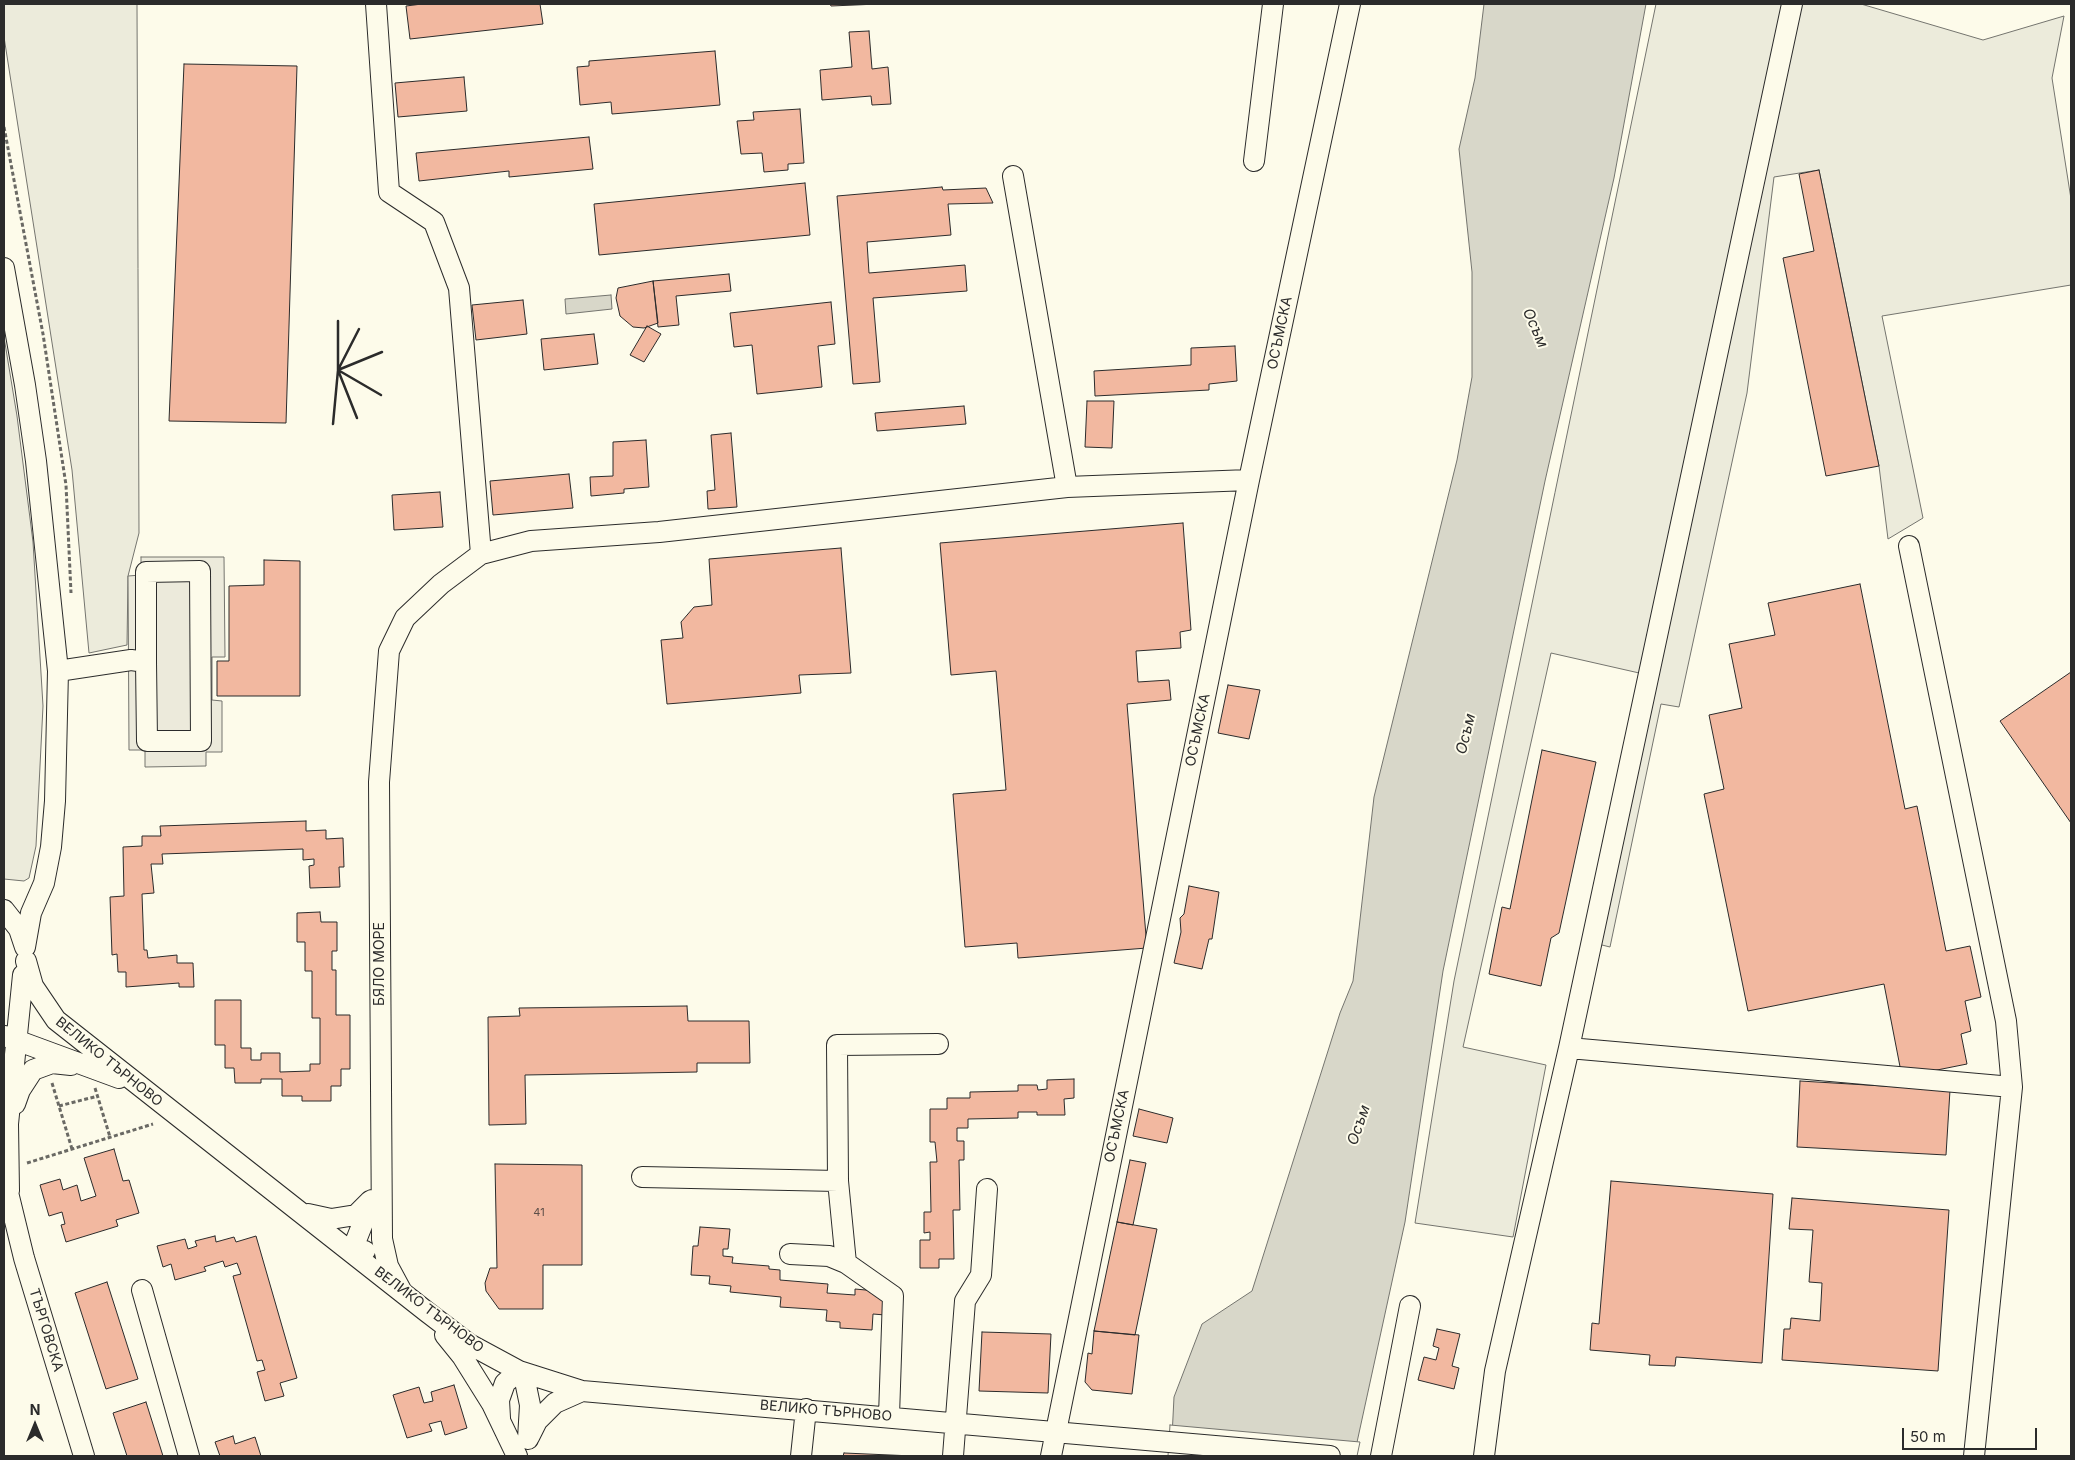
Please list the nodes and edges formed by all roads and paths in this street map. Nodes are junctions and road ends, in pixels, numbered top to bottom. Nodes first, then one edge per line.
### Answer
1 (376, 4) edge
2 (1274, 4) edge
3 (1350, 4) edge
4 (1792, 4) edge
5 (4, 127) edge
6 (1254, 161) dead end
7 (1013, 176) dead end
8 (4, 268) edge
9 (1249, 480) junction
10 (1068, 487) junction
11 (1909, 546) dead end
12 (481, 554) junction
13 (71, 602) dead end
14 (146, 662) junction
15 (58, 671) junction
16 (4, 910) edge
17 (25, 961) junction
18 (4, 1005) edge
19 (10, 1038) edge
20 (938, 1044) dead end
21 (1569, 1048) junction
22 (86, 1066) junction
23 (51, 1079) dead end
24 (94, 1084) dead end
25 (135, 1084) junction
26 (2012, 1087) junction
27 (98, 1096) junction
28 (59, 1106) junction
29 (8, 1124) junction
30 (153, 1124) dead end
31 (110, 1137) junction
32 (72, 1149) junction
33 (26, 1163) dead end
34 (4, 1176) edge
35 (642, 1177) dead end
36 (838, 1181) junction
37 (380, 1182) junction
38 (987, 1189) dead end
39 (372, 1200) junction
40 (9, 1203) junction
41 (304, 1213) junction
42 (381, 1224) junction
43 (790, 1254) dead end
44 (356, 1255) junction
45 (846, 1263) junction
46 (142, 1290) dead end
47 (402, 1292) junction
48 (1410, 1306) dead end
49 (427, 1312) junction
50 (519, 1371) junction
51 (582, 1391) junction
52 (806, 1410) junction
53 (889, 1416) junction
54 (501, 1422) junction
55 (956, 1422) junction
56 (1054, 1432) junction
57 (526, 1448) edge
58 (84, 1456) edge
59 (189, 1456) edge
60 (517, 1456) edge
61 (801, 1456) edge
62 (953, 1456) edge
63 (1051, 1456) edge
64 (1330, 1456) edge
65 (1381, 1456) edge
66 (1484, 1456) edge
67 (1974, 1456) edge

1 - 12 street
2 - 6 street
3 - 9 street, ОСЪМСКА
4 - 21 street
5 - 13 path
7 - 10 street
8 - 15 street
9 - 10 street
9 - 56 street, ОСЪМСКА
10 - 12 street
11 - 26 street
12 - 37 street, БЯЛО МОРЕ
14 - 14 street
14 - 15 street
15 - 17 street
16 - 17 street, ВЕЛИКО ТЪРНОВО
17 - 18 street
17 - 19 street
17 - 25 street, ВЕЛИКО ТЪРНОВО
19 - 22 street
19 - 29 street
20 - 36 street
21 - 26 street
21 - 66 street
22 - 25 street
22 - 29 street
23 - 28 path
24 - 27 path
25 - 41 street, ВЕЛИКО ТЪРНОВО
26 - 67 street
27 - 28 path
27 - 31 path
28 - 32 path
29 - 40 street
30 - 31 path
31 - 32 path
32 - 33 path
34 - 40 street
35 - 36 street
36 - 45 street
37 - 39 street, БЯЛО МОРЕ
37 - 42 street
38 - 55 street
39 - 41 street, БЯЛО МОРЕ
39 - 44 street
40 - 58 street, ТЪРГОВСКА
41 - 44 street, ВЕЛИКО ТЪРНОВО
42 - 44 street
42 - 47 street
43 - 45 street
44 - 47 street, ВЕЛИКО ТЪРНОВО
45 - 53 street
46 - 59 street
47 - 49 street, ВЕЛИКО ТЪРНОВО
48 - 65 street
49 - 50 street, ВЕЛИКО ТЪРНОВО
49 - 54 street
50 - 51 street, ВЕЛИКО ТЪРНОВО
50 - 54 street
50 - 57 street
51 - 52 street, ВЕЛИКО ТЪРНОВО
51 - 57 street
52 - 53 street, ВЕЛИКО ТЪРНОВО
52 - 61 street
53 - 55 street, ВЕЛИКО ТЪРНОВО
54 - 60 street
55 - 56 street, ВЕЛИКО ТЪРНОВО
55 - 62 street
56 - 63 street, ОСЪМСКА
56 - 64 street, ВЕЛИКО ТЪРНОВО

